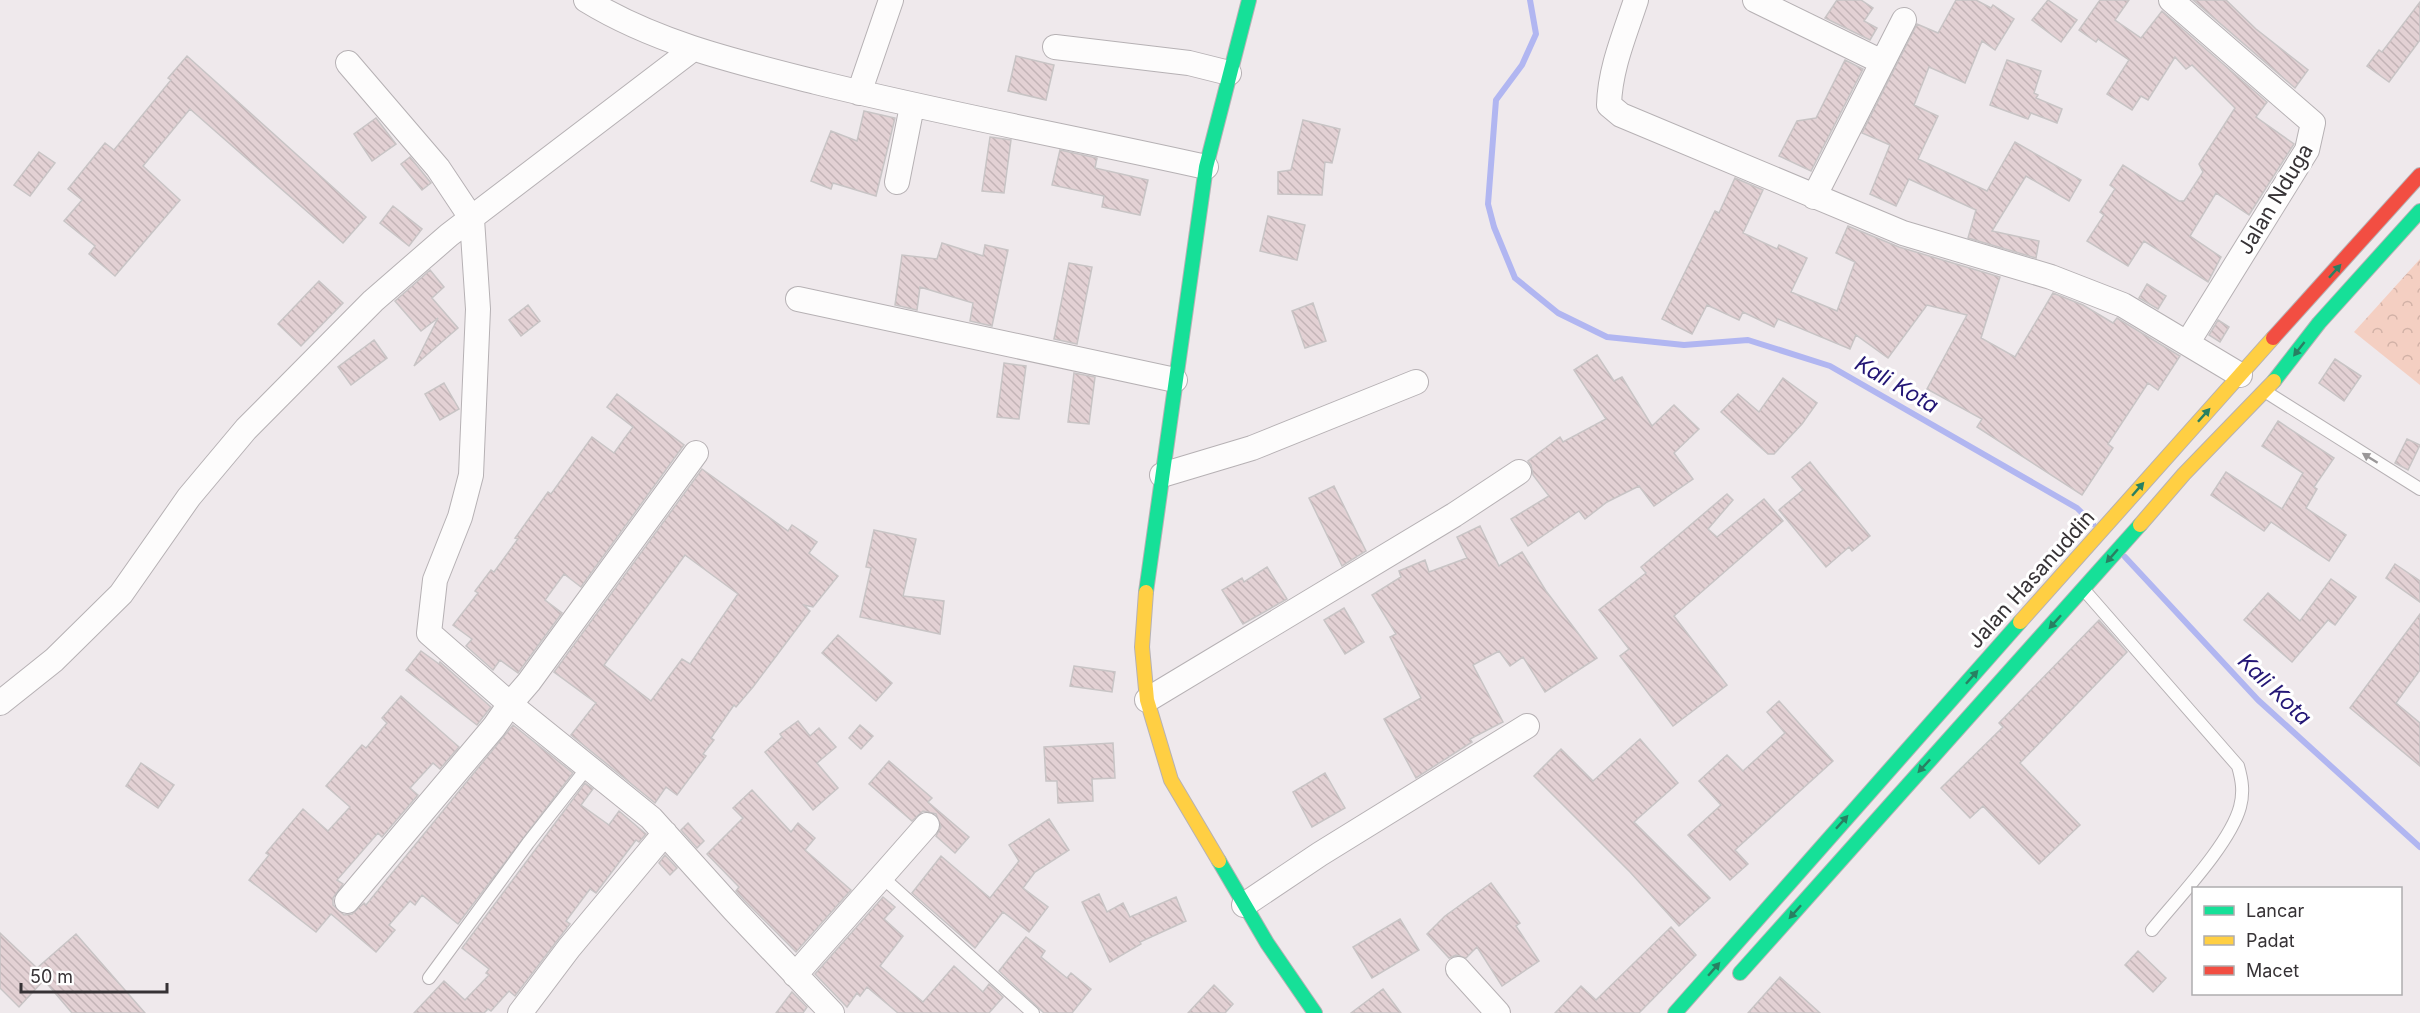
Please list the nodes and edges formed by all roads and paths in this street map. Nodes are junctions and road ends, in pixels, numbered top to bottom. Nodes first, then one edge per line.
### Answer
1 (586, 0) edge
2 (891, 0) edge
3 (1249, 0) edge
4 (1636, 0) edge
5 (1755, 0) edge
6 (2171, 0) edge
7 (1904, 20) dead end
8 (1055, 46) dead end
9 (693, 49) junction
10 (1882, 62) junction
11 (348, 63) dead end
12 (1229, 73) junction
13 (859, 93) junction
14 (912, 106) junction
15 (1206, 167) junction
16 (2420, 175) edge
17 (897, 182) dead end
18 (1814, 197) junction
19 (2420, 210) edge
20 (472, 219) junction
21 (798, 299) dead end
22 (2188, 342) junction
23 (2240, 375) junction
24 (1175, 380) junction
25 (1416, 382) dead end
26 (2266, 392) junction
27 (696, 453) dead end
28 (1519, 472) dead end
29 (1162, 475) junction
30 (2420, 489) edge
31 (2084, 590) junction
32 (1147, 700) junction
33 (0, 703) edge
34 (510, 704) junction
35 (1527, 726) dead end
36 (587, 768) junction
37 (1869, 792) junction
38 (1886, 808) junction
39 (927, 825) dead end
40 (665, 833) junction
41 (881, 876) junction
42 (347, 901) dead end
43 (1244, 905) junction
44 (2152, 930) dead end
45 (1458, 969) dead end
46 (795, 975) junction
47 (429, 978) dead end
48 (1729, 986) dead end
49 (520, 1013) edge
50 (832, 1013) edge
51 (1033, 1013) edge
52 (1315, 1013) edge
53 (1498, 1013) edge
54 (1675, 1013) edge

1 - 9 street
2 - 13 street
3 - 12 street
4 - 18 street
5 - 10 street
6 - 22 street, Jalan Nduga
7 - 10 street
8 - 12 street
9 - 13 street
9 - 20 street
10 - 18 street
11 - 20 street
12 - 15 street
13 - 14 street
14 - 15 street
14 - 17 street
15 - 24 street
23 -> 16 street, Jalan Hasanuddin
18 - 22 street
19 -> 26 street
20 - 33 street
20 - 34 street
21 - 24 street
22 - 23 street
37 -> 23 street, Jalan Hasanuddin
24 - 29 street
25 - 29 street
30 -> 26 lane
26 -> 31 street
27 - 34 street
28 - 32 street
29 - 32 street
31 -> 38 street
31 - 44 lane
32 - 43 street
34 - 36 street
34 - 42 street
35 - 43 street
36 - 40 street
36 - 47 lane
37 - 38 street
54 -> 37 street, Jalan Hasanuddin
38 -> 48 street
39 - 41 street
40 - 46 street
40 - 49 street
41 - 46 street
41 - 51 lane
43 - 52 street
45 - 53 street
46 - 50 street

